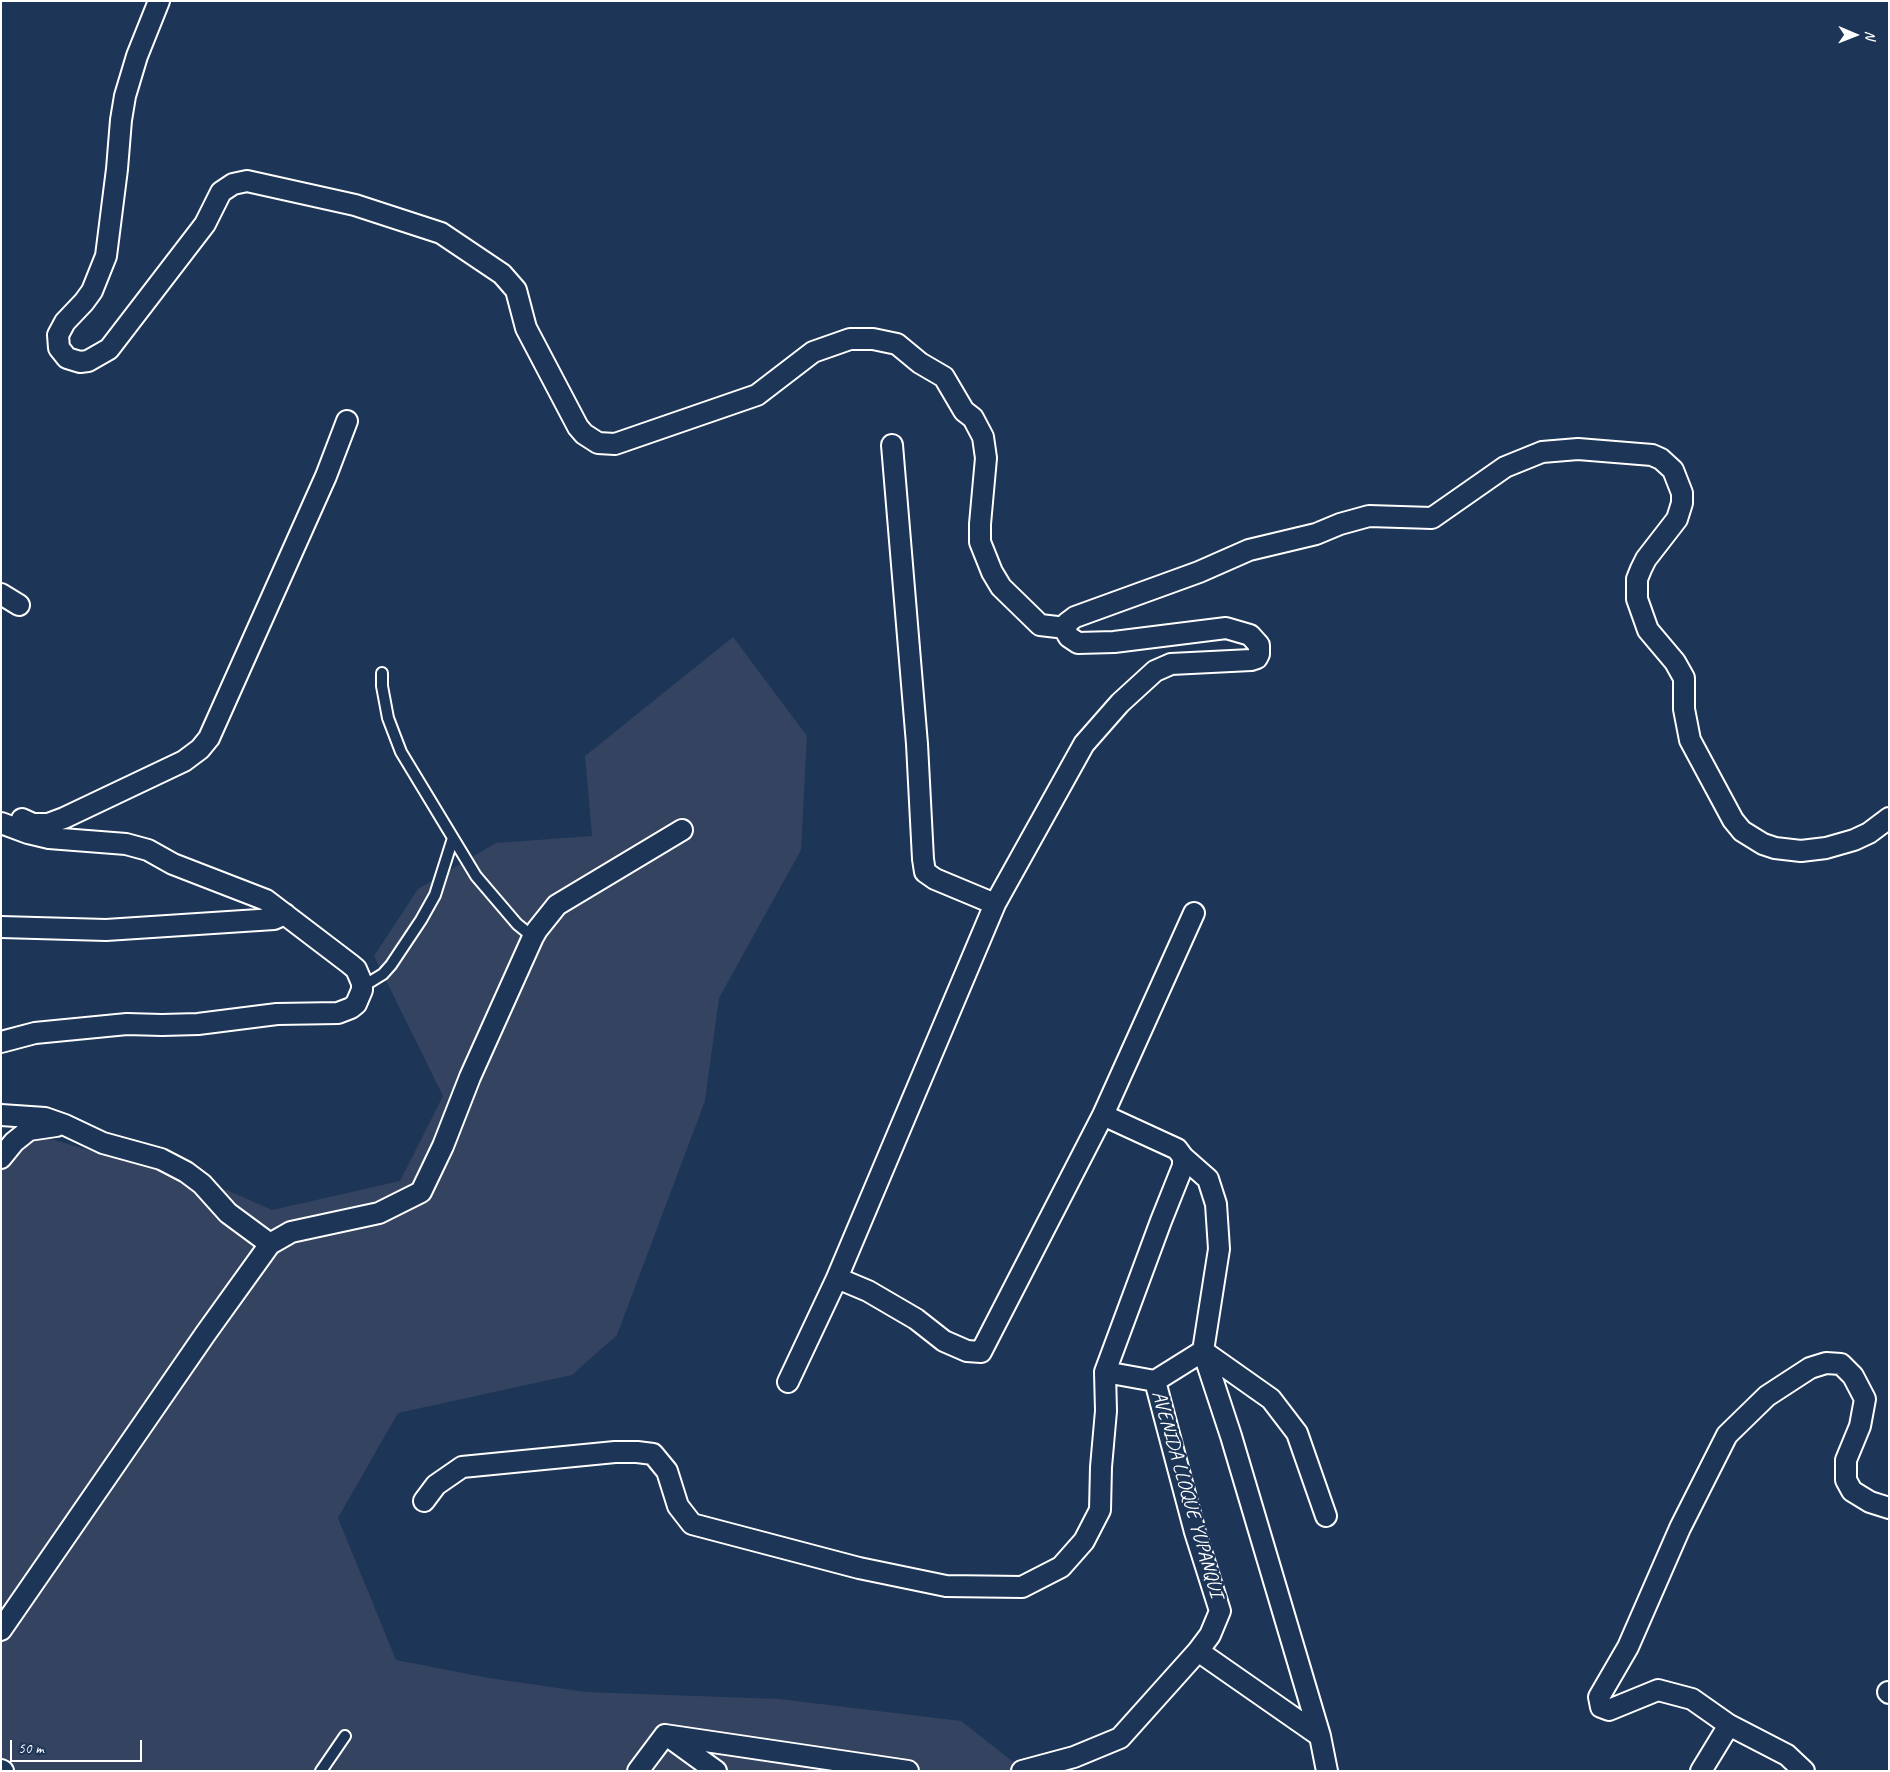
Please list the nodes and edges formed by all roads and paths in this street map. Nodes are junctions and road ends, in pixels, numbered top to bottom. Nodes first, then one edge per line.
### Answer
1 (159, 1) edge
2 (347, 421) dead end
3 (892, 445) dead end
4 (1, 594) edge
5 (19, 605) dead end
6 (1066, 628) junction
7 (382, 673) dead end
8 (1, 812) edge
9 (1889, 818) edge
10 (1, 823) edge
11 (682, 830) dead end
12 (453, 838) junction
13 (995, 904) junction
14 (1194, 913) dead end
15 (285, 914) junction
16 (1, 927) edge
17 (533, 937) junction
18 (362, 983) junction
19 (1, 1042) edge
20 (1, 1115) edge
21 (1103, 1115) junction
22 (65, 1125) junction
23 (1183, 1157) junction
24 (1, 1158) edge
25 (270, 1244) junction
26 (838, 1278) junction
27 (1203, 1350) junction
28 (1105, 1372) junction
29 (1155, 1381) junction
30 (788, 1382) dead end
31 (424, 1501) dead end
32 (1889, 1508) edge
33 (1326, 1516) dead end
34 (1, 1630) edge
35 (1198, 1651) junction
36 (1729, 1725) junction
37 (665, 1735) junction
38 (345, 1736) dead end
39 (1320, 1736) junction
40 (321, 1771) edge
41 (638, 1771) edge
42 (716, 1771) edge
43 (908, 1771) edge
44 (1022, 1771) edge
45 (1327, 1771) edge
46 (1701, 1771) edge
47 (1804, 1771) edge

1 - 6 street
2 - 8 street
3 - 13 street
4 - 5 street
6 - 9 street
6 - 13 street
7 - 12 lane
10 - 15 street
11 - 17 street
12 - 17 lane
12 - 18 lane
13 - 26 street
14 - 21 street
15 - 16 street
15 - 18 street
17 - 25 street
18 - 19 street
20 - 22 street
21 - 23 street
21 - 26 street
22 - 24 street
22 - 25 street
23 - 27 street
23 - 28 street
25 - 34 street
26 - 30 street
27 - 29 street
27 - 33 street
27 - 39 street
28 - 29 street
28 - 31 street
29 - 35 street, AVENIDA LLOQUE YUPANQUI
32 - 36 street
35 - 39 street
35 - 44 street, AVENIDA LLOQUE YUPANQUI
36 - 46 street
36 - 47 street
37 - 41 street
37 - 42 street
37 - 43 street
38 - 40 lane
39 - 45 street

